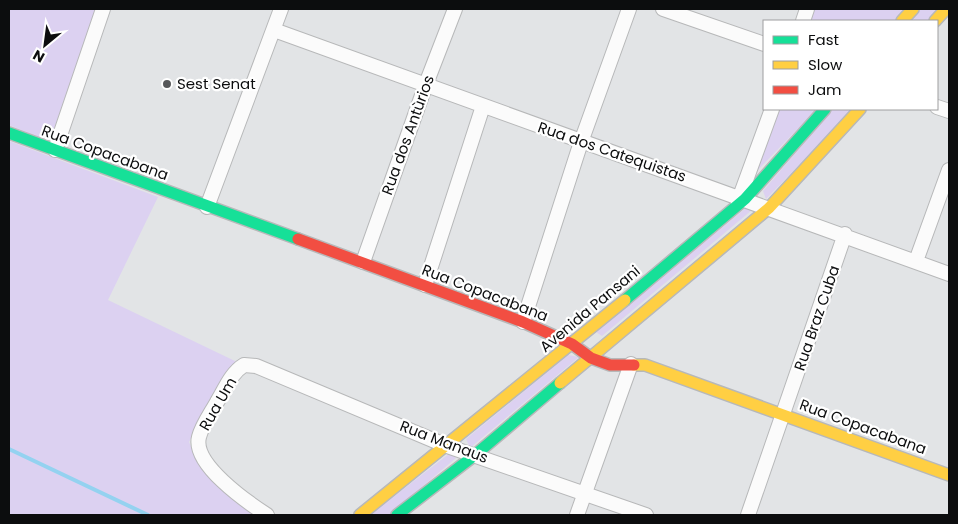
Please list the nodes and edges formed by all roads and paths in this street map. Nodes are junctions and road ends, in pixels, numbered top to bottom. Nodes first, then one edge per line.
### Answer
1 (103, 9) edge
2 (281, 9) edge
3 (455, 9) edge
4 (629, 9) edge
5 (663, 9) edge
6 (913, 9) edge
7 (946, 9) edge
8 (903, 20) edge
9 (936, 20) edge
10 (274, 30) junction
11 (763, 44) edge
12 (426, 84) junction
13 (483, 106) junction
14 (772, 110) edge
15 (823, 110) edge
16 (859, 110) edge
17 (9, 133) edge
18 (581, 142) junction
19 (55, 150) junction
20 (949, 170) edge
21 (740, 201) junction
22 (207, 207) junction
23 (769, 208) junction
24 (845, 234) junction
25 (916, 261) junction
26 (363, 262) junction
27 (949, 274) edge
28 (424, 285) junction
29 (523, 322) junction
30 (572, 344) junction
31 (591, 358) junction
32 (631, 364) junction
33 (244, 365) joint
34 (784, 414) junction
35 (447, 446) junction
36 (475, 455) junction
37 (949, 475) edge
38 (585, 494) junction
39 (267, 515) edge
40 (360, 515) edge
41 (397, 515) edge
42 (577, 515) edge
43 (646, 515) edge
44 (748, 515) edge

1 - 19 street
2 - 10 street
3 - 12 street, Rua dos Antùrios
4 - 18 street
5 - 11 street
6 - 8 main road
7 - 9 main road
10 - 12 street, Rua dos Catequistas
10 - 22 street
12 - 13 street, Rua dos Catequistas
12 - 26 street, Rua dos Antùrios
13 - 18 street, Rua dos Catequistas
13 - 28 street
14 - 21 street
15 - 21 main road, Avenida Pansani
16 - 23 main road
17 - 19 main road, Rua Copacabana
18 - 21 street, Rua dos Catequistas
18 - 29 street
19 - 22 main road, Rua Copacabana
20 - 25 street
21 - 23 street, Rua dos Catequistas
21 - 30 main road, Avenida Pansani
22 - 26 main road, Rua Copacabana
23 - 24 street, Rua dos Catequistas
23 - 31 main road
24 - 25 street, Rua dos Catequistas
24 - 34 street, Rua Braz Cuba
25 - 27 street, Rua dos Catequistas
26 - 28 main road, Rua Copacabana
28 - 29 main road, Rua Copacabana
29 - 30 main road, Rua Copacabana
30 - 31 main road, Rua Copacabana
30 - 35 main road, Avenida Pansani
31 - 32 main road, Rua Copacabana
31 - 36 main road
32 - 34 main road, Rua Copacabana
32 - 38 street
33 - 35 street, Rua Manaus
33 - 39 street, Rua Um
34 - 37 main road, Rua Copacabana
34 - 44 street, Rua Braz Cuba
35 - 36 street, Rua Manaus
35 - 40 main road, Avenida Pansani
36 - 38 street, Rua Manaus
36 - 41 main road
38 - 42 street
38 - 43 street, Rua Manaus

